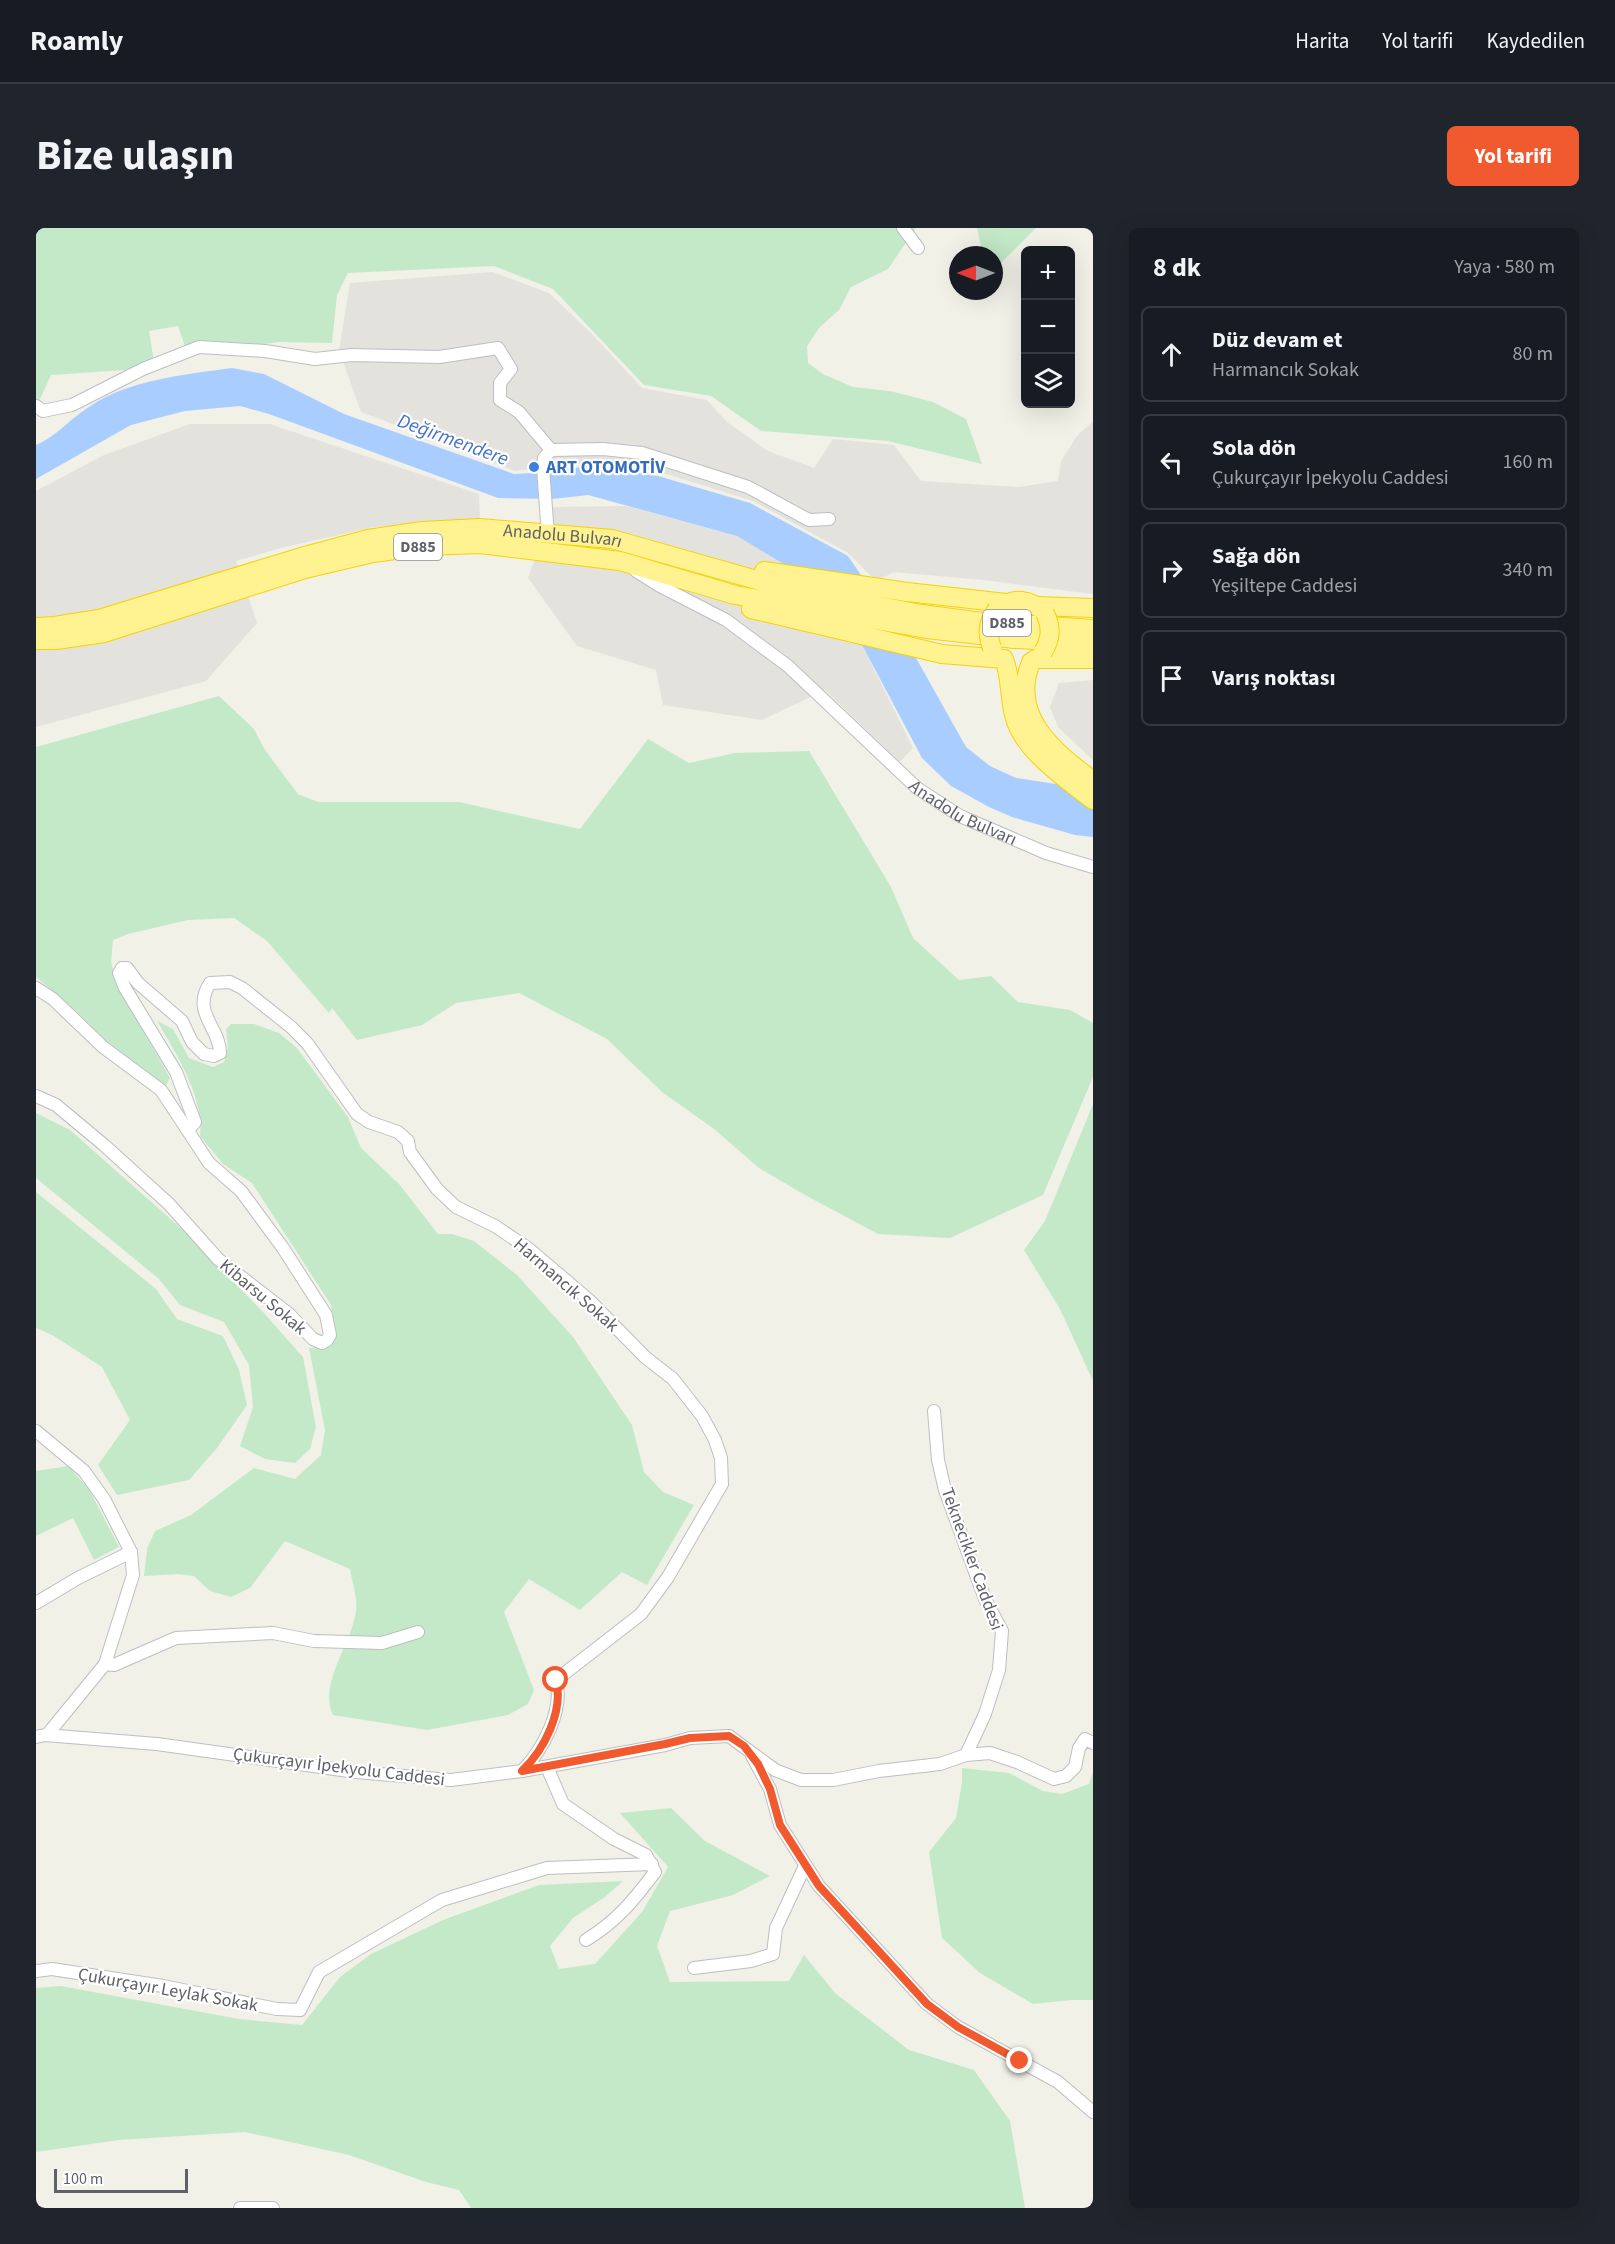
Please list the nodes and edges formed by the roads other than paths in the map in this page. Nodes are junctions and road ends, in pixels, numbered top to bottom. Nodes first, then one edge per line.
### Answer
1 (903, 228) edge
2 (918, 248) dead end
3 (36, 406) edge
4 (551, 450) junction
5 (830, 519) dead end
6 (548, 535) junction
7 (620, 561) junction
8 (785, 582) junction
9 (1001, 606) junction
10 (1093, 608) edge
11 (1041, 610) junction
12 (924, 621) junction
13 (36, 627) edge
14 (1093, 629) edge
15 (36, 640) edge
16 (1093, 643) edge
17 (998, 654) junction
18 (1036, 658) junction
19 (1093, 659) edge
20 (1087, 776) edge
21 (1093, 800) edge
22 (1093, 867) edge
23 (36, 988) edge
24 (36, 1096) edge
25 (188, 1130) junction
26 (934, 1411) dead end
27 (36, 1431) edge
28 (131, 1552) junction
29 (36, 1603) edge
30 (418, 1632) dead end
31 (105, 1664) junction
32 (41, 1736) edge
33 (1093, 1743) edge
34 (744, 1746) junction
35 (966, 1755) junction
36 (548, 1767) junction
37 (522, 1771) junction
38 (652, 1864) junction
39 (806, 1866) junction
40 (586, 1940) dead end
41 (694, 1968) dead end
42 (36, 1971) edge
43 (1093, 2112) edge
44 (240, 2208) edge
45 (267, 2208) edge

1 - 2 street
3 - 4 street
4 - 5 street
4 - 6 street
6 - 8 highway, Anadolu Bulvarı / D885
6 - 13 highway, Anadolu Bulvarı / D885
7 - 12 highway, Anadolu Bulvarı / D885
7 - 15 highway, Anadolu Bulvarı / D885
7 - 17 highway
7 - 22 street, Anadolu Bulvarı
8 - 9 highway
8 - 12 highway, Anadolu Bulvarı / D885
9 - 11 highway
9 - 17 highway, bridge
10 - 11 highway
11 - 18 highway, bridge
12 - 14 highway, Anadolu Bulvarı / D885
12 - 16 highway, Anadolu Bulvarı / D885
17 - 18 highway
17 - 21 highway
18 - 19 highway
18 - 20 highway
23 - 25 street
24 - 25 street, Kibarsu Sokak
25 - 37 street, Harmancık Sokak
26 - 35 street, Teknecikler Caddesi
27 - 28 street
28 - 29 street
28 - 31 street
30 - 31 street
31 - 32 street
32 - 37 street, Çukurçayır İpekyolu Caddesi
33 - 35 street
34 - 35 street
34 - 36 street, Çukurçayır İpekyolu Caddesi
34 - 39 street
36 - 37 street, Çukurçayır İpekyolu Caddesi
36 - 38 street
38 - 40 street
38 - 42 street, Çukurçayır Leylak Sokak
39 - 41 street
39 - 43 street
44 - 45 street

